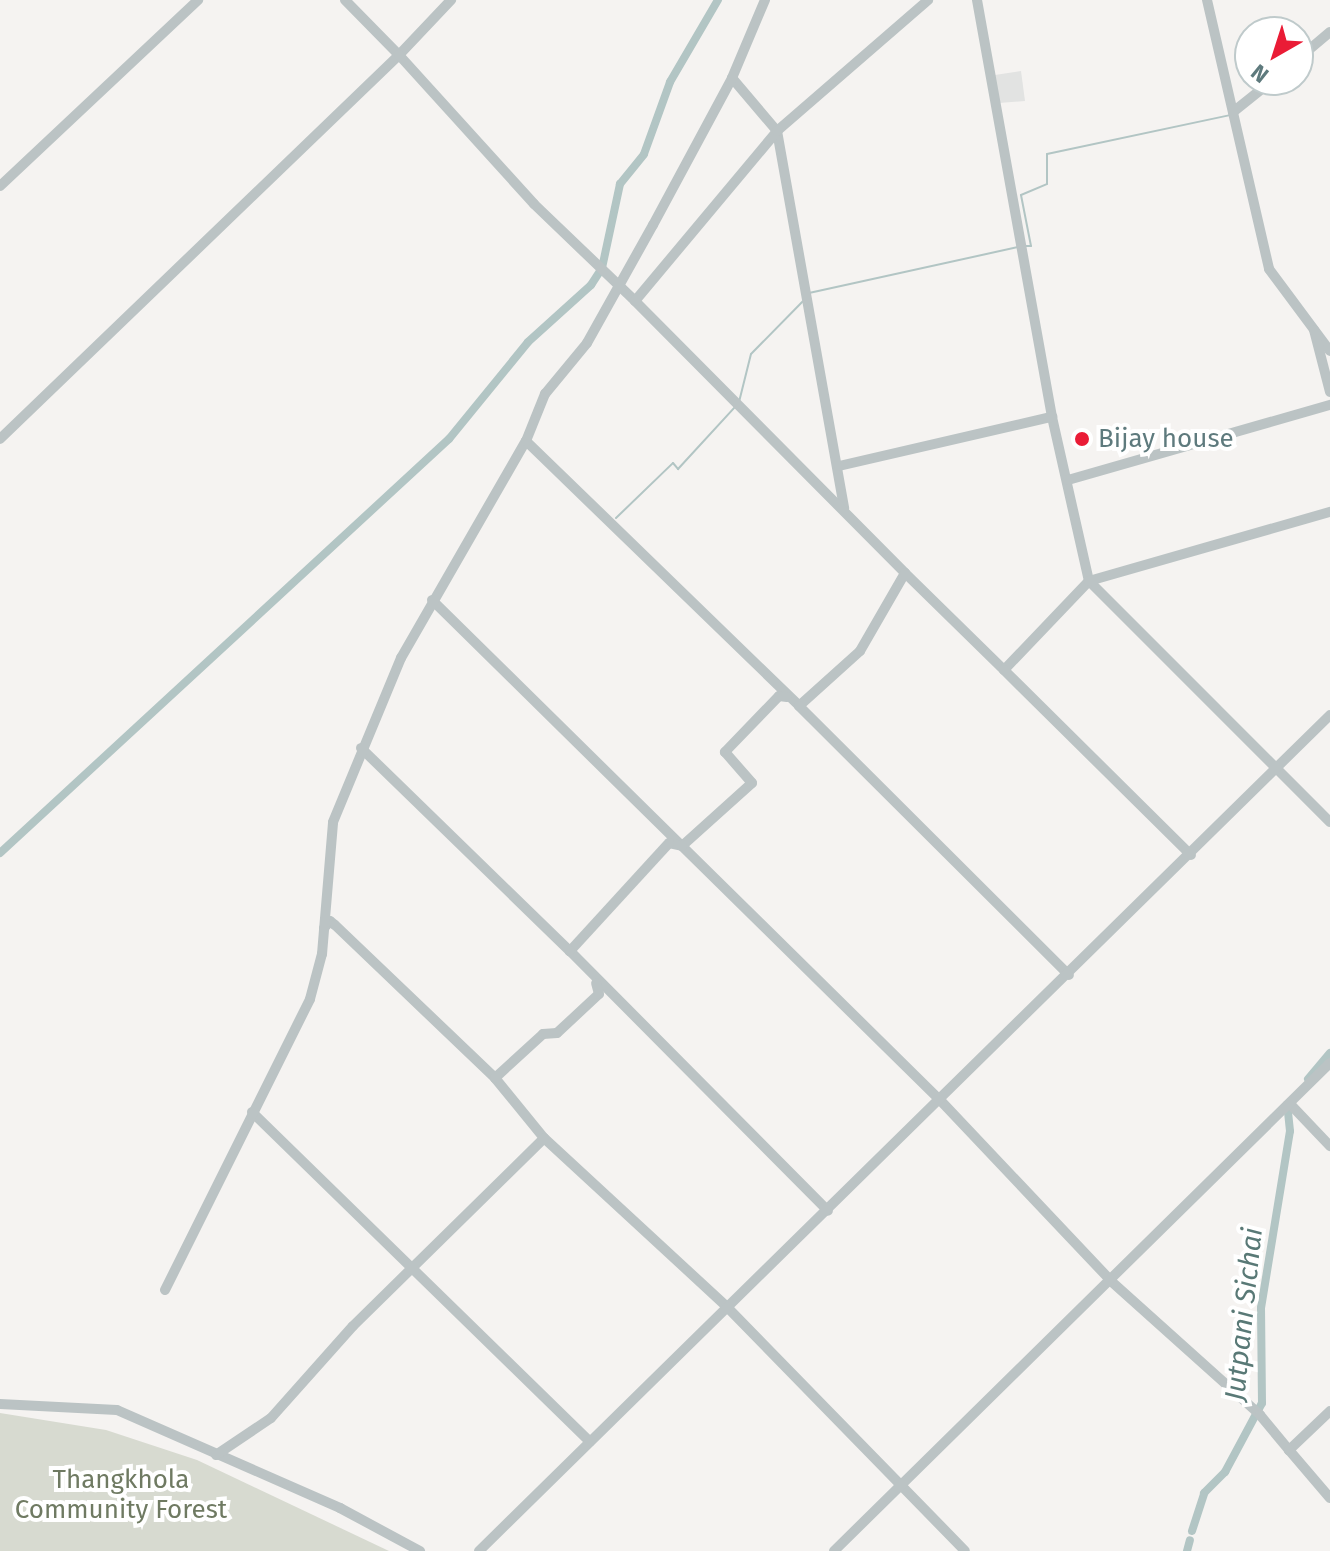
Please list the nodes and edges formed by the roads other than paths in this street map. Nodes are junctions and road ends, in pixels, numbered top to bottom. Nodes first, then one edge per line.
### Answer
1 (198, 0) edge
2 (345, 0) edge
3 (451, 0) edge
4 (765, 0) edge
5 (928, 0) edge
6 (977, 0) edge
7 (1207, 0) edge
8 (1330, 32) edge
9 (1314, 46) edge
10 (399, 55) junction
11 (732, 78) junction
12 (1255, 96) edge
13 (1234, 114) junction
14 (777, 131) junction
15 (0, 186) edge
16 (619, 286) junction
17 (638, 304) junction
18 (1314, 330) junction
19 (1330, 351) edge
20 (1330, 392) edge
21 (1330, 405) edge
22 (1052, 417) junction
23 (0, 439) edge
24 (526, 441) junction
25 (839, 466) junction
26 (1068, 480) junction
27 (844, 508) junction
28 (1330, 512) edge
29 (905, 573) junction
30 (1089, 581) junction
31 (432, 600) junction
32 (1004, 670) junction
33 (787, 697) junction
34 (799, 706) junction
35 (1330, 715) edge
36 (361, 748) junction
37 (1275, 768) junction
38 (1330, 822) edge
39 (682, 846) junction
40 (1191, 855) junction
41 (324, 928) junction
42 (570, 951) junction
43 (1069, 975) junction
44 (596, 983) junction
45 (1330, 1063) edge
46 (495, 1078) junction
47 (940, 1100) junction
48 (1291, 1105) junction
49 (252, 1112) junction
50 (544, 1138) junction
51 (1330, 1146) edge
52 (828, 1211) junction
53 (415, 1268) junction
54 (1112, 1282) junction
55 (165, 1290) dead end
56 (728, 1308) junction
57 (0, 1404) edge
58 (1330, 1411) edge
59 (590, 1442) junction
60 (1289, 1450) junction
61 (216, 1455) junction
62 (900, 1485) junction
63 (1330, 1498) edge
64 (420, 1551) edge
65 (479, 1551) edge
66 (834, 1551) edge
67 (965, 1551) edge

1 - 15 street
2 - 10 street
3 - 10 street
4 - 11 street
5 - 14 street
6 - 22 street
7 - 13 street
8 - 9 street
10 - 16 street
10 - 23 street
11 - 14 street
11 - 16 street
12 - 13 street
13 - 18 street
14 - 17 street
14 - 25 street
16 - 17 street
16 - 24 street
17 - 27 street
18 - 19 street
18 - 20 street
21 - 26 street
22 - 25 street
22 - 26 street
24 - 31 street
24 - 33 street
25 - 27 street
26 - 30 street
27 - 29 street
28 - 30 street
29 - 32 street
29 - 34 street
30 - 32 street
30 - 37 street
31 - 36 street
31 - 39 street
32 - 40 street
33 - 34 street
33 - 39 street
34 - 43 street
35 - 37 street
36 - 41 street
36 - 42 street
37 - 38 street
37 - 40 street
39 - 42 street
39 - 47 street
40 - 43 street
41 - 46 street
41 - 49 street
42 - 44 street
43 - 47 street
44 - 46 street
44 - 52 street
45 - 48 street
46 - 50 street
47 - 52 street
47 - 54 street
48 - 51 street
48 - 54 street
49 - 53 street
49 - 55 street
50 - 53 street
50 - 56 street
52 - 56 street
53 - 59 street
53 - 61 street
54 - 60 street
54 - 62 street
56 - 59 street
56 - 62 street
57 - 61 street
58 - 60 street
59 - 65 street
60 - 63 street
61 - 64 street
62 - 66 street
62 - 67 street

